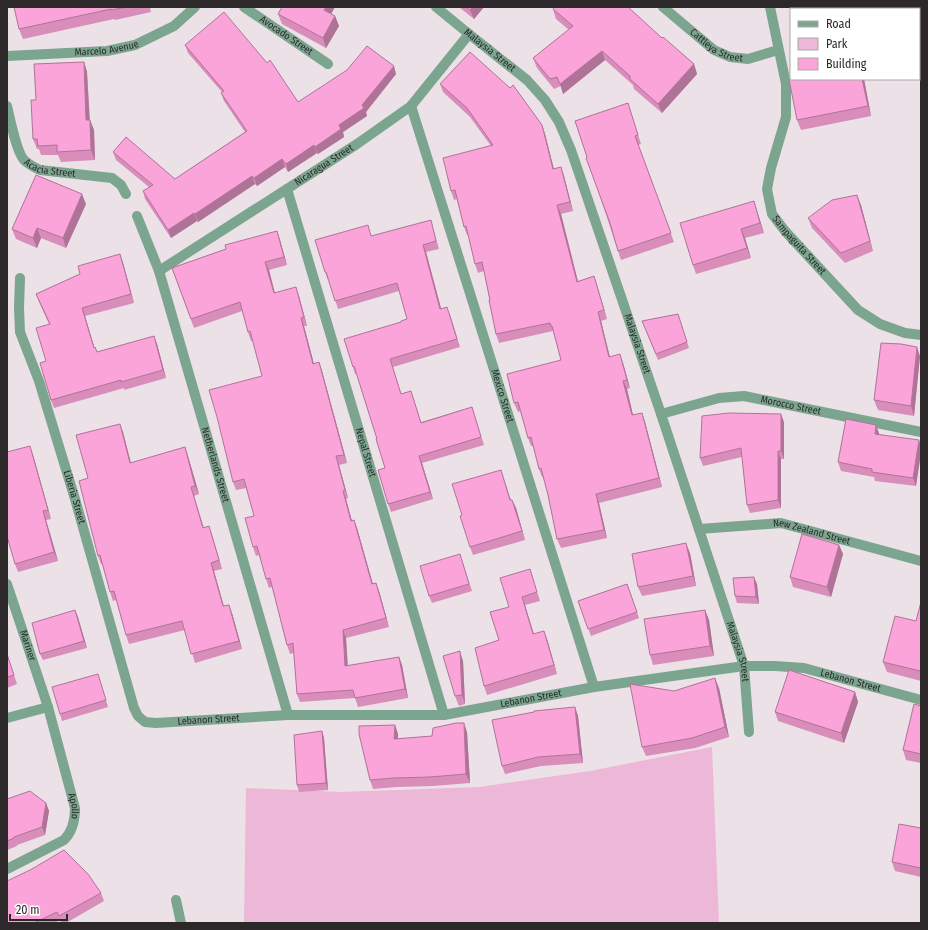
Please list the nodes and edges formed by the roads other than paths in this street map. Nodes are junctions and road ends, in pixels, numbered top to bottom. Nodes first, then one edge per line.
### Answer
1 (195, 7) edge
2 (244, 7) edge
3 (436, 7) edge
4 (664, 7) edge
5 (770, 7) edge
6 (469, 34) junction
7 (778, 50) junction
8 (7, 56) edge
9 (328, 64) dead end
10 (7, 106) edge
11 (411, 106) junction
12 (288, 189) junction
13 (126, 194) dead end
14 (137, 216) dead end
15 (159, 271) junction
16 (20, 278) dead end
17 (921, 335) edge
18 (662, 414) junction
19 (921, 432) edge
20 (699, 530) junction
21 (921, 561) edge
22 (7, 584) edge
23 (744, 666) junction
24 (594, 687) junction
25 (921, 700) edge
26 (48, 707) junction
27 (288, 715) junction
28 (444, 715) junction
29 (138, 716) joint
30 (7, 718) edge
31 (749, 732) dead end
32 (7, 869) edge
33 (176, 900) dead end
34 (182, 923) edge

1 - 8 street, Marcelo Avenue
2 - 9 street, Avocado Street
3 - 6 street, Malaysia Street
4 - 7 street, Cattleya Street
5 - 7 street, Sampaguita Street
6 - 11 street, Nicaragua Street
6 - 18 street, Malaysia Street
7 - 17 street, Sampaguita Street
10 - 13 street, Acacia Street
11 - 12 street, Nicaragua Street
11 - 24 street, Mexico Street
12 - 15 street, Nicaragua Street
12 - 28 street, Nepal Street
14 - 15 street, Netherlands Street
15 - 27 street, Netherlands Street
16 - 29 street, Liberia Street
18 - 19 street, Morocco Street
18 - 20 street, Malaysia Street
20 - 21 street, New Zealand Street
20 - 23 street, Malaysia Street
22 - 26 street, Mariner
23 - 24 street, Lebanon Street
23 - 25 street, Lebanon Street
23 - 31 street, Malaysia Street
24 - 28 street, Lebanon Street
26 - 30 street
26 - 32 street, Apollo
27 - 28 street, Lebanon Street
27 - 29 street, Lebanon Street
33 - 34 street

